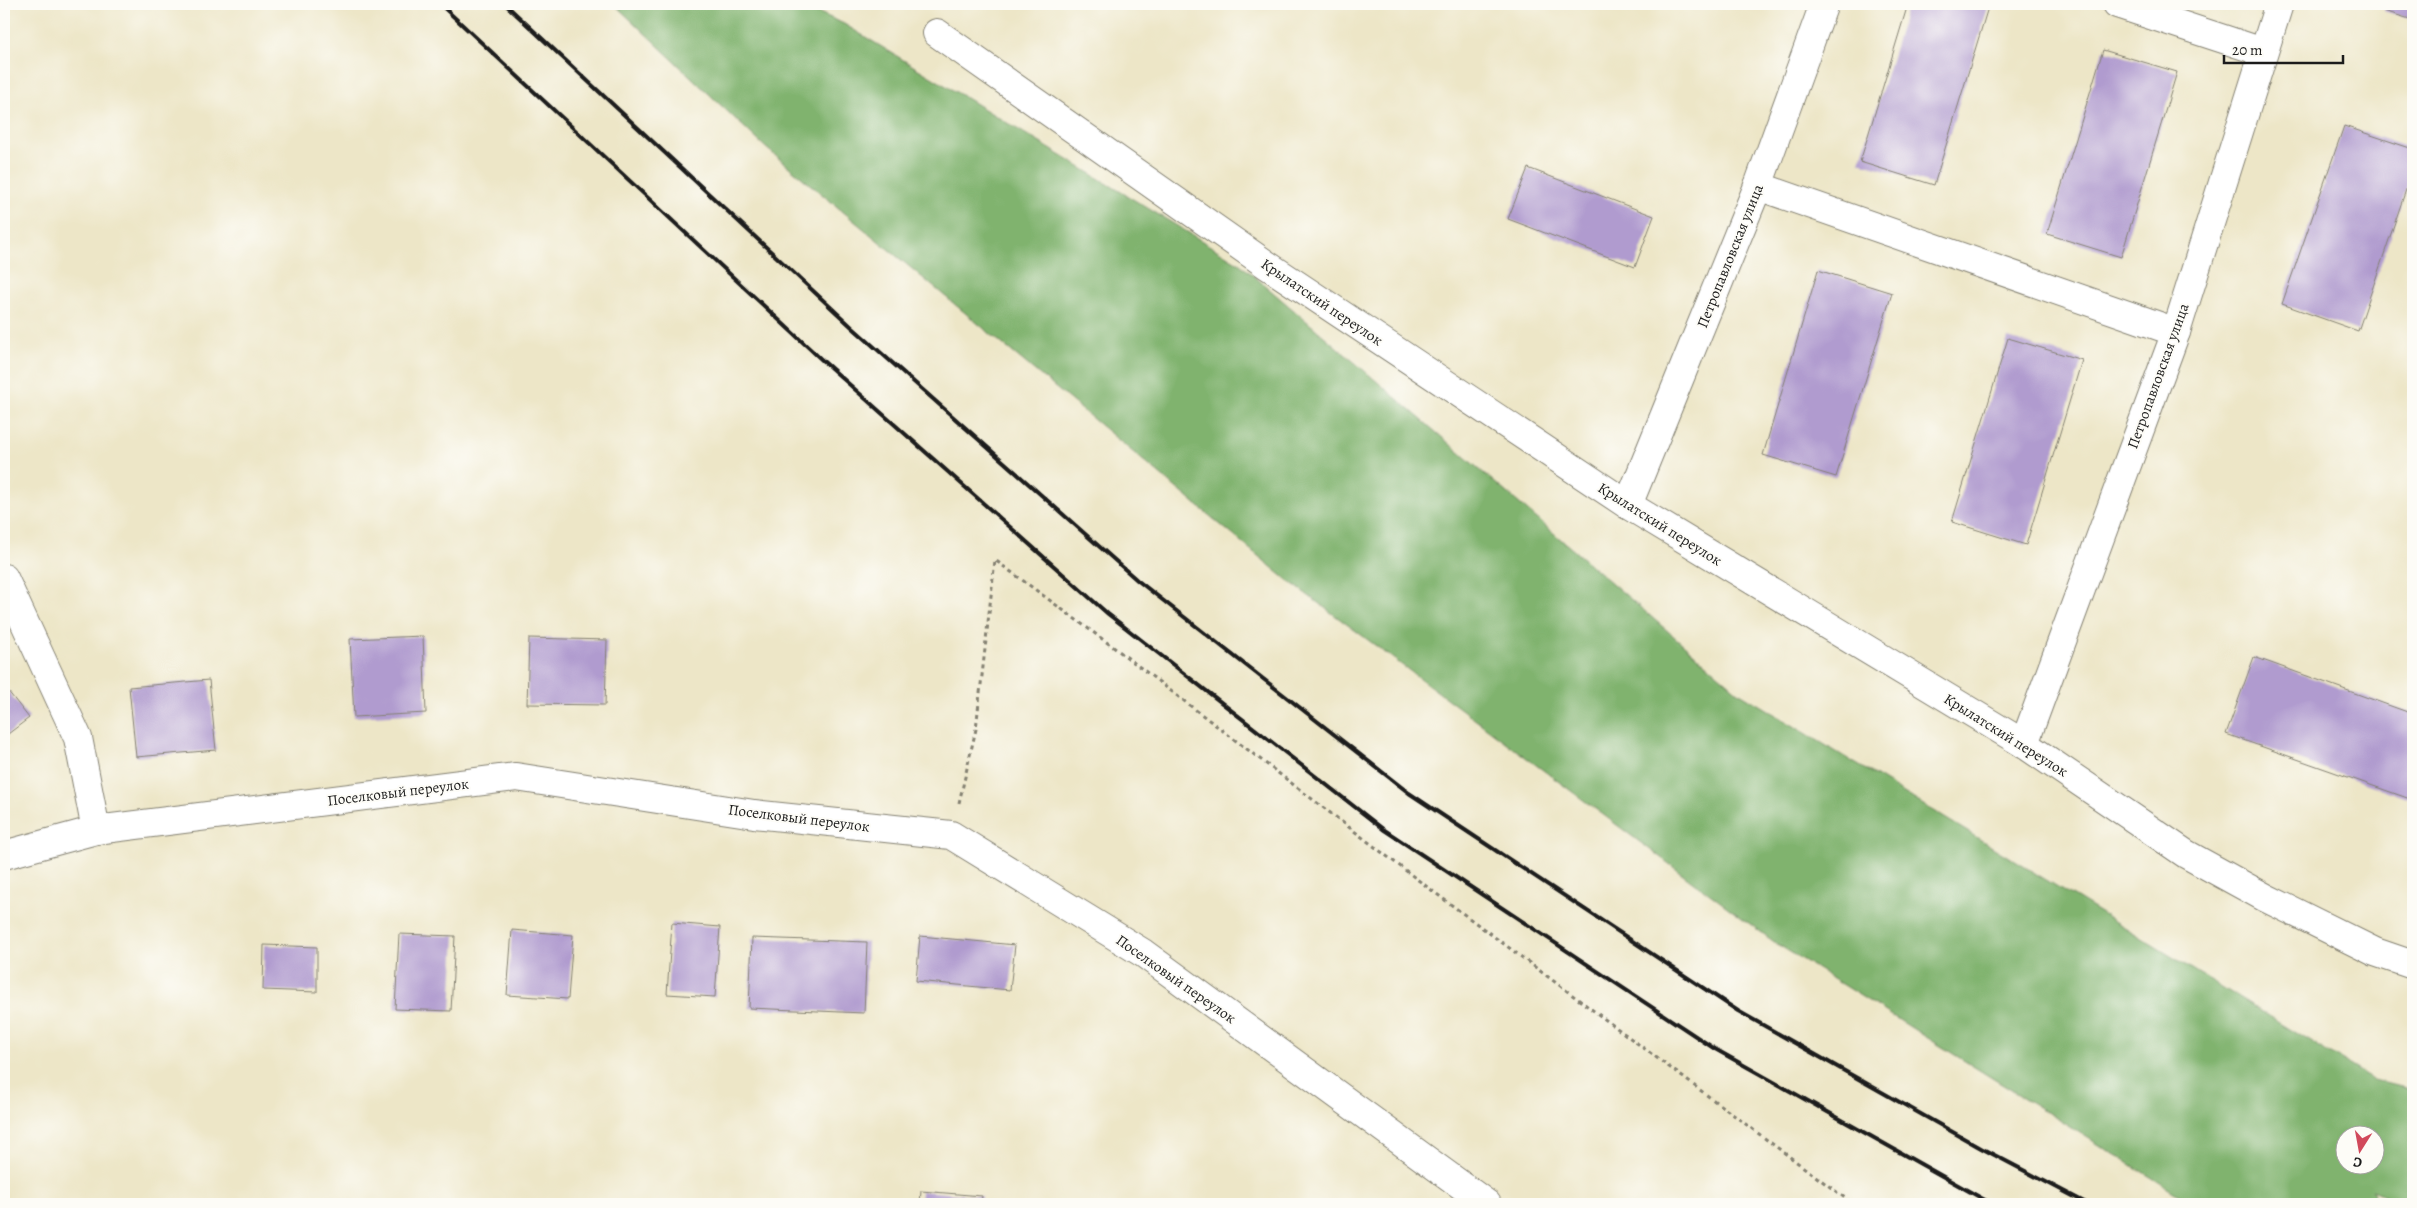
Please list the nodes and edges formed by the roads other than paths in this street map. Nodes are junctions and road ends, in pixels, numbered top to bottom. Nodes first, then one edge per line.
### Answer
1 (1824, 4) edge
2 (2117, 4) edge
3 (2279, 4) edge
4 (937, 33) dead end
5 (2263, 52) junction
6 (1758, 186) junction
7 (2176, 332) junction
8 (1628, 505) junction
9 (4, 578) edge
10 (2024, 744) junction
11 (96, 830) junction
12 (4, 854) edge
13 (2413, 965) edge
14 (1487, 1204) edge

1 - 6 street, Петропавловская улица
2 - 5 street
3 - 5 street, Петропавловская улица
4 - 8 street, Крылатский переулок
5 - 7 street, Петропавловская улица
6 - 7 street
6 - 8 street, Петропавловская улица
7 - 10 street, Петропавловская улица
8 - 10 street, Крылатский переулок
9 - 11 street
10 - 13 street, Крылатский переулок
11 - 12 street, Поселковый переулок
11 - 14 street, Поселковый переулок

